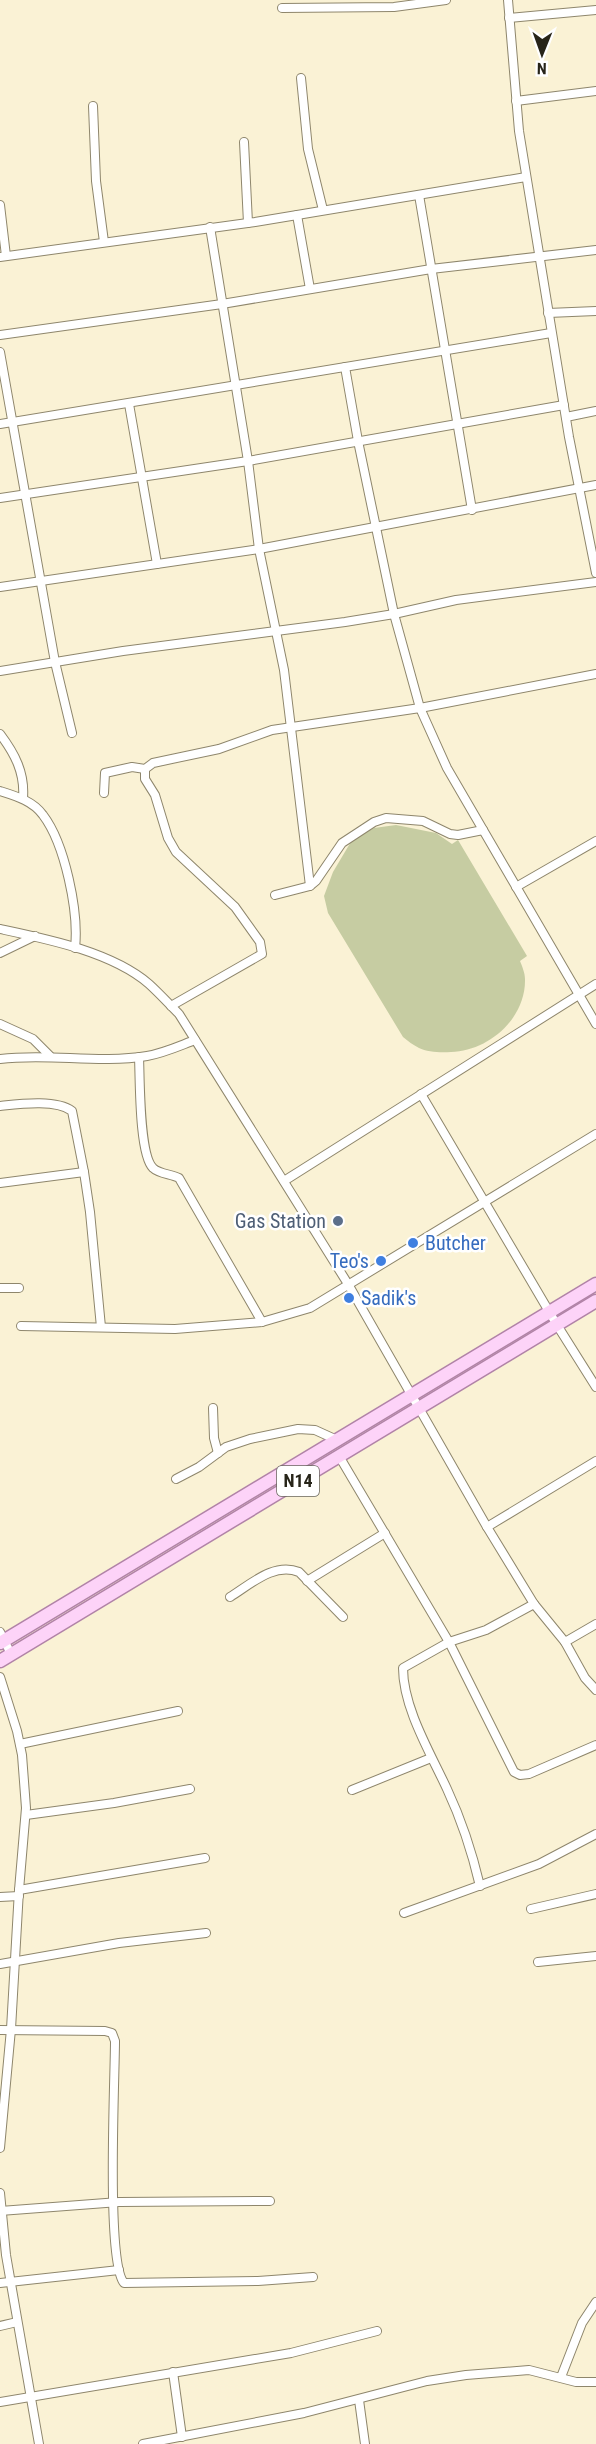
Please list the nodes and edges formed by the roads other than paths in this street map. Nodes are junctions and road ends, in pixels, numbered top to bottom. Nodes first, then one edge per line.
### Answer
1 (446, 0) edge
2 (508, 0) edge
3 (282, 8) dead end
4 (596, 10) edge
5 (509, 18) junction
6 (301, 78) dead end
7 (596, 91) edge
8 (516, 101) junction
9 (93, 106) dead end
10 (244, 142) dead end
11 (526, 177) junction
12 (419, 195) junction
13 (0, 205) edge
14 (323, 210) junction
15 (297, 215) junction
16 (248, 223) junction
17 (210, 227) junction
18 (104, 242) junction
19 (596, 250) edge
20 (3, 256) edge
21 (539, 257) junction
22 (431, 269) junction
23 (310, 289) junction
24 (222, 304) junction
25 (596, 311) edge
26 (548, 313) junction
27 (551, 333) junction
28 (0, 335) edge
29 (445, 350) junction
30 (0, 352) edge
31 (345, 367) junction
32 (236, 386) junction
33 (129, 404) junction
34 (564, 405) junction
35 (596, 411) edge
36 (566, 417) junction
37 (12, 422) junction
38 (0, 424) edge
39 (457, 424) junction
40 (358, 441) junction
41 (248, 461) junction
42 (142, 476) junction
43 (596, 485) edge
44 (579, 488) junction
45 (26, 494) junction
46 (0, 498) edge
47 (472, 510) junction
48 (375, 526) junction
49 (259, 549) junction
50 (157, 564) junction
51 (596, 573) edge
52 (42, 581) junction
53 (596, 582) edge
54 (0, 587) edge
55 (394, 614) junction
56 (276, 632) junction
57 (55, 662) junction
58 (0, 671) edge
59 (596, 674) edge
60 (420, 708) junction
61 (292, 728) junction
62 (72, 733) dead end
63 (0, 734) edge
64 (145, 769) junction
65 (0, 791) edge
66 (104, 794) dead end
67 (23, 798) junction
68 (483, 830) junction
69 (596, 841) edge
70 (310, 886) junction
71 (516, 886) junction
72 (275, 895) dead end
73 (0, 929) edge
74 (35, 936) junction
75 (75, 948) junction
76 (0, 953) edge
77 (596, 984) edge
78 (579, 995) junction
79 (171, 1006) junction
80 (0, 1024) edge
81 (596, 1024) edge
82 (195, 1040) junction
83 (50, 1056) junction
84 (1, 1057) edge
85 (139, 1057) junction
86 (421, 1094) junction
87 (0, 1106) edge
88 (596, 1134) edge
89 (84, 1172) junction
90 (284, 1181) junction
91 (0, 1183) edge
92 (484, 1202) junction
93 (348, 1284) junction
94 (596, 1284) edge
95 (0, 1288) edge
96 (19, 1288) dead end
97 (596, 1301) edge
98 (550, 1312) junction
99 (262, 1322) junction
100 (556, 1324) junction
101 (21, 1326) dead end
102 (101, 1327) junction
103 (596, 1387) edge
104 (412, 1396) junction
105 (420, 1407) junction
106 (213, 1408) dead end
107 (337, 1440) junction
108 (218, 1453) junction
109 (339, 1456) junction
110 (596, 1461) edge
111 (176, 1479) dead end
112 (250, 1493) junction
113 (258, 1505) junction
114 (487, 1527) junction
115 (385, 1533) junction
116 (307, 1581) junction
117 (230, 1597) dead end
118 (534, 1604) junction
119 (343, 1617) dead end
120 (596, 1624) edge
121 (1, 1638) edge
122 (449, 1642) junction
123 (566, 1642) junction
124 (5, 1658) edge
125 (0, 1677) edge
126 (596, 1690) edge
127 (177, 1711) dead end
128 (20, 1744) junction
129 (596, 1744) edge
130 (431, 1758) junction
131 (190, 1789) dead end
132 (352, 1790) dead end
133 (26, 1815) junction
134 (596, 1834) edge
135 (205, 1857) dead end
136 (480, 1886) junction
137 (19, 1893) junction
138 (596, 1894) edge
139 (0, 1897) edge
140 (531, 1909) dead end
141 (404, 1912) dead end
142 (207, 1933) dead end
143 (596, 1956) edge
144 (15, 1962) junction
145 (538, 1962) dead end
146 (0, 1964) edge
147 (11, 2029) junction
148 (0, 2030) edge
149 (3, 2094) edge
150 (0, 2148) edge
151 (0, 2193) edge
152 (270, 2201) dead end
153 (113, 2203) junction
154 (1, 2211) edge
155 (119, 2270) junction
156 (313, 2277) dead end
157 (11, 2282) junction
158 (0, 2283) edge
159 (596, 2302) edge
160 (17, 2322) junction
161 (0, 2326) edge
162 (377, 2331) dead end
163 (173, 2372) junction
164 (561, 2378) junction
165 (596, 2382) edge
166 (30, 2399) junction
167 (359, 2400) junction
168 (0, 2403) edge
169 (182, 2437) junction
170 (39, 2444) edge
171 (143, 2444) edge
172 (365, 2444) edge

1 - 3 street
2 - 5 street
4 - 5 street
5 - 8 street
6 - 14 street
7 - 8 street
8 - 11 street
9 - 18 street
10 - 16 street
11 - 12 street
11 - 21 street
12 - 14 street
12 - 22 street
13 - 20 street
14 - 15 street
15 - 16 street
15 - 23 street
16 - 17 street
17 - 18 street
17 - 24 street
18 - 20 street
19 - 21 street
21 - 22 street
21 - 26 street
22 - 23 street
22 - 29 street
23 - 24 street
24 - 28 street
24 - 32 street
25 - 26 street
26 - 27 street
27 - 29 street
27 - 34 street
29 - 31 street
29 - 39 street
30 - 37 street
31 - 32 street
31 - 40 street
32 - 33 street
32 - 41 street
33 - 37 street
33 - 42 street
34 - 36 street
34 - 39 street
35 - 36 street
36 - 44 street
37 - 38 street
37 - 45 street
39 - 40 street
39 - 47 street
40 - 41 street
40 - 48 street
41 - 42 street
41 - 49 street
42 - 45 street
42 - 50 street
43 - 44 street
44 - 47 street
44 - 51 street
45 - 46 street
45 - 52 street
47 - 48 street
48 - 49 street
48 - 55 street
49 - 50 street
49 - 56 street
50 - 52 street
52 - 54 street
52 - 57 street
53 - 55 street
55 - 56 street
55 - 60 street
56 - 57 street
56 - 61 street
57 - 58 street
57 - 62 street
59 - 60 street
60 - 61 street
60 - 68 street
61 - 64 street
61 - 70 street
63 - 67 street
64 - 66 street
64 - 79 street
65 - 67 street
67 - 75 street
68 - 70 street
68 - 71 street
69 - 71 street
70 - 72 street
71 - 78 street
73 - 74 street
74 - 75 street
74 - 76 street
75 - 79 street
77 - 78 street
78 - 81 street
78 - 86 street
79 - 82 street
80 - 83 street
82 - 85 street
82 - 90 street
83 - 84 street
83 - 85 street
85 - 99 street
86 - 90 street
86 - 92 street
87 - 89 street
88 - 92 street
89 - 91 street
89 - 102 street
90 - 93 street
92 - 93 street
92 - 98 street
93 - 99 street
93 - 104 street
94 - 98 main road, N14
95 - 96 street
97 - 100 main road, N14
98 - 100 street
98 - 104 main road, N14
99 - 102 street
100 - 103 street
100 - 105 main road, N14
101 - 102 street
104 - 105 street
104 - 107 main road, N14
105 - 109 main road, N14
105 - 114 street
106 - 108 street
107 - 108 street
107 - 112 main road, N14
108 - 111 street
109 - 113 main road, N14
109 - 115 street
110 - 114 street
112 - 113 main road
112 - 121 main road, N14
113 - 124 main road, N14
114 - 118 street
115 - 116 street
115 - 122 street
116 - 117 street
116 - 119 street
118 - 122 street
118 - 123 street
120 - 123 street
121 - 124 street
122 - 129 street
122 - 130 street
123 - 126 street
125 - 128 street
127 - 128 street
128 - 133 street
130 - 132 street
130 - 136 street
131 - 133 street
133 - 137 street
134 - 136 street
135 - 137 street
136 - 141 street
137 - 139 street
137 - 144 street
138 - 140 street
142 - 144 street
143 - 145 street
144 - 146 street
144 - 147 street
147 - 148 street
147 - 149 street
147 - 153 street
149 - 150 street
151 - 154 street
152 - 153 street
153 - 154 street
153 - 155 street
154 - 157 street
155 - 156 street
155 - 157 street
157 - 158 street
157 - 160 street
159 - 164 street
160 - 161 street
160 - 166 street
162 - 163 street
163 - 166 street
163 - 169 street
164 - 165 street
164 - 167 street
166 - 168 street
166 - 170 street
167 - 169 street
167 - 172 street
169 - 171 street

